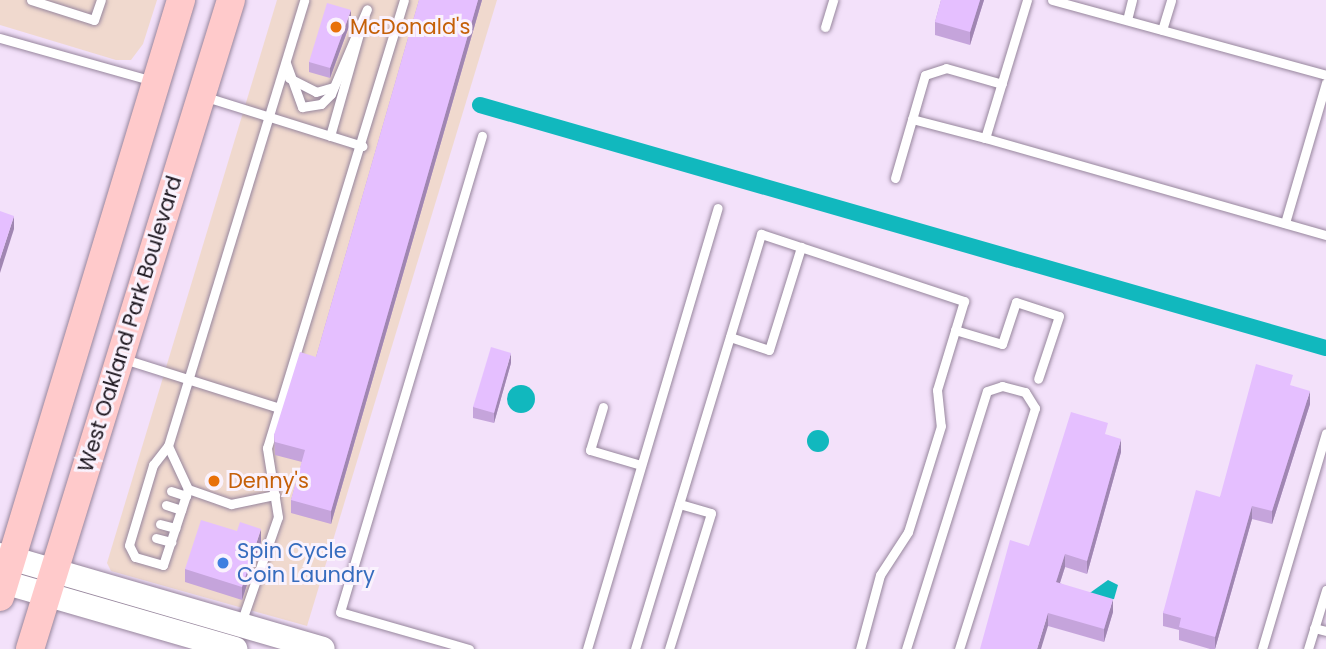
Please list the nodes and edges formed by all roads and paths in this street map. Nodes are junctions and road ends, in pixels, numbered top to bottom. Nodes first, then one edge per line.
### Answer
1 (31, 0) edge
2 (101, 0) edge
3 (181, 0) edge
4 (231, 0) edge
5 (304, 0) edge
6 (404, 0) edge
7 (833, 0) edge
8 (1027, 0) edge
9 (1052, 0) edge
10 (1132, 0) edge
11 (1171, 0) edge
12 (368, 4) edge
13 (1126, 20) junction
14 (825, 27) dead end
15 (1162, 30) junction
16 (0, 38) edge
17 (285, 61) junction
18 (1326, 75) edge
19 (289, 78) junction
20 (157, 82) junction
21 (1002, 83) junction
22 (1326, 83) edge
23 (333, 87) junction
24 (201, 95) junction
25 (268, 117) junction
26 (912, 118) junction
27 (330, 136) junction
28 (482, 136) dead end
29 (985, 138) junction
30 (362, 146) junction
31 (895, 178) dead end
32 (718, 208) dead end
33 (1285, 223) junction
34 (1326, 234) edge
35 (801, 247) junction
36 (955, 330) junction
37 (730, 337) junction
38 (120, 358) junction
39 (187, 379) junction
40 (1038, 379) dead end
41 (603, 407) dead end
42 (279, 408) junction
43 (1326, 433) edge
44 (168, 446) junction
45 (642, 465) junction
46 (171, 491) dead end
47 (187, 493) junction
48 (275, 495) junction
49 (679, 504) junction
50 (166, 505) dead end
51 (181, 510) junction
52 (160, 524) dead end
53 (175, 528) junction
54 (156, 538) dead end
55 (171, 542) junction
56 (3, 575) edge
57 (51, 583) junction
58 (1326, 590) edge
59 (240, 624) junction
60 (1314, 628) junction
61 (1326, 631) edge
62 (30, 649) edge
63 (235, 649) edge
64 (323, 649) edge
65 (469, 649) edge
66 (587, 649) edge
67 (635, 649) edge
68 (669, 649) edge
69 (860, 649) edge
70 (906, 649) edge
71 (959, 649) edge
72 (1262, 649) edge
73 (1308, 649) edge

1 - 2 lane
3 - 20 main road
4 - 24 main road, West Oakland Park Boulevard
5 - 17 lane
6 - 30 lane
7 - 14 lane
8 - 21 lane
9 - 13 lane
10 - 13 lane
11 - 15 lane
12 - 23 lane
12 - 27 lane
13 - 15 lane
15 - 18 lane
16 - 20 lane
17 - 19 lane
17 - 25 lane
19 - 23 lane
19 - 23 lane
20 - 56 main road
21 - 26 lane
21 - 29 lane
22 - 33 lane
24 - 25 lane
24 - 38 main road, West Oakland Park Boulevard
25 - 27 lane
25 - 39 lane
26 - 29 lane
26 - 31 lane
27 - 30 lane
28 - 65 lane
29 - 33 lane
30 - 42 lane
32 - 45 lane
33 - 34 lane
35 - 36 lane
35 - 37 lane
35 - 37 lane
36 - 40 lane
36 - 69 lane
37 - 49 lane
38 - 39 lane
38 - 57 main road, West Oakland Park Boulevard
39 - 42 lane
39 - 44 lane
41 - 45 lane
42 - 48 lane
43 - 72 lane
44 - 47 lane
44 - 55 lane
45 - 66 lane
46 - 47 lane
47 - 48 lane
47 - 51 lane
48 - 59 lane
49 - 67 lane
49 - 68 lane
50 - 51 lane
51 - 53 lane
52 - 53 lane
53 - 55 lane
54 - 55 lane
56 - 57 street
57 - 59 street
57 - 62 main road, West Oakland Park Boulevard
57 - 63 street
58 - 60 lane
59 - 64 street
60 - 61 lane
60 - 73 lane
70 - 71 lane

